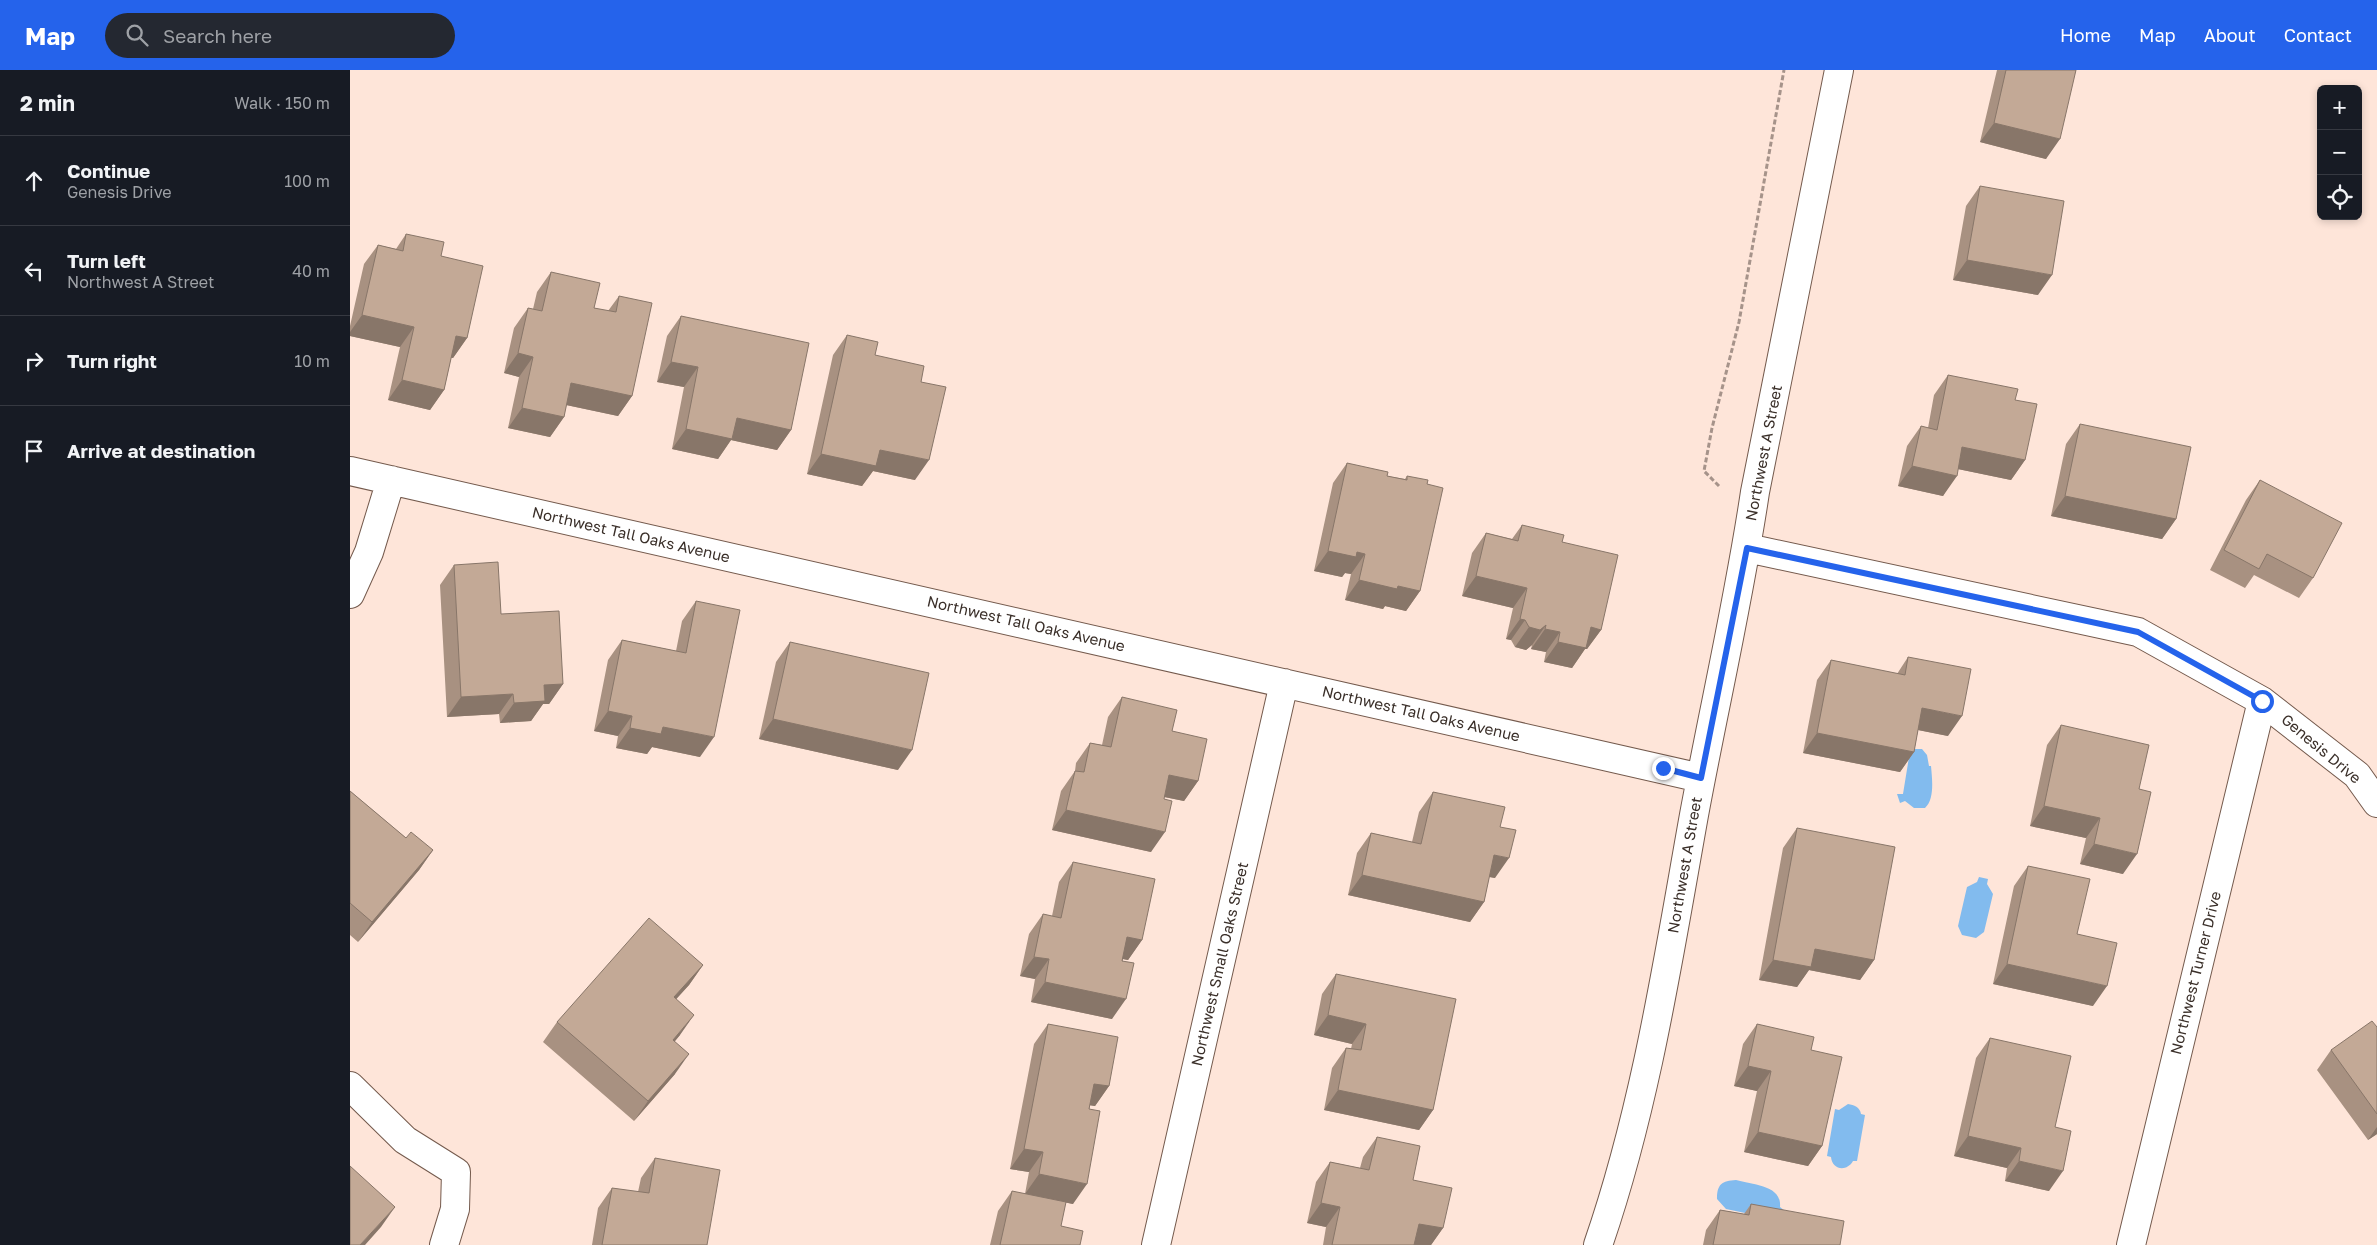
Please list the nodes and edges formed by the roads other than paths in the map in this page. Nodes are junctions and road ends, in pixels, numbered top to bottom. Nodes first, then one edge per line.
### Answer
1 (1839, 70) edge
2 (350, 471) edge
3 (391, 480) junction
4 (1747, 548) junction
5 (350, 594) edge
6 (1284, 683) junction
7 (2262, 701) junction
8 (1701, 778) junction
9 (2377, 803) edge
10 (350, 1086) edge
11 (444, 1245) edge
12 (1156, 1245) edge
13 (1598, 1245) edge
14 (2131, 1245) edge

1 - 4 street, Northwest A Street
2 - 3 street, Northwest Tall Oaks Avenue
3 - 5 street
3 - 6 street, Northwest Tall Oaks Avenue
4 - 7 street, Genesis Drive
4 - 8 street, Northwest A Street
6 - 8 street, Northwest Tall Oaks Avenue
6 - 12 street, Northwest Small Oaks Street
7 - 9 street, Genesis Drive
7 - 14 street, Northwest Turner Drive
8 - 13 street, Northwest A Street
10 - 11 street

